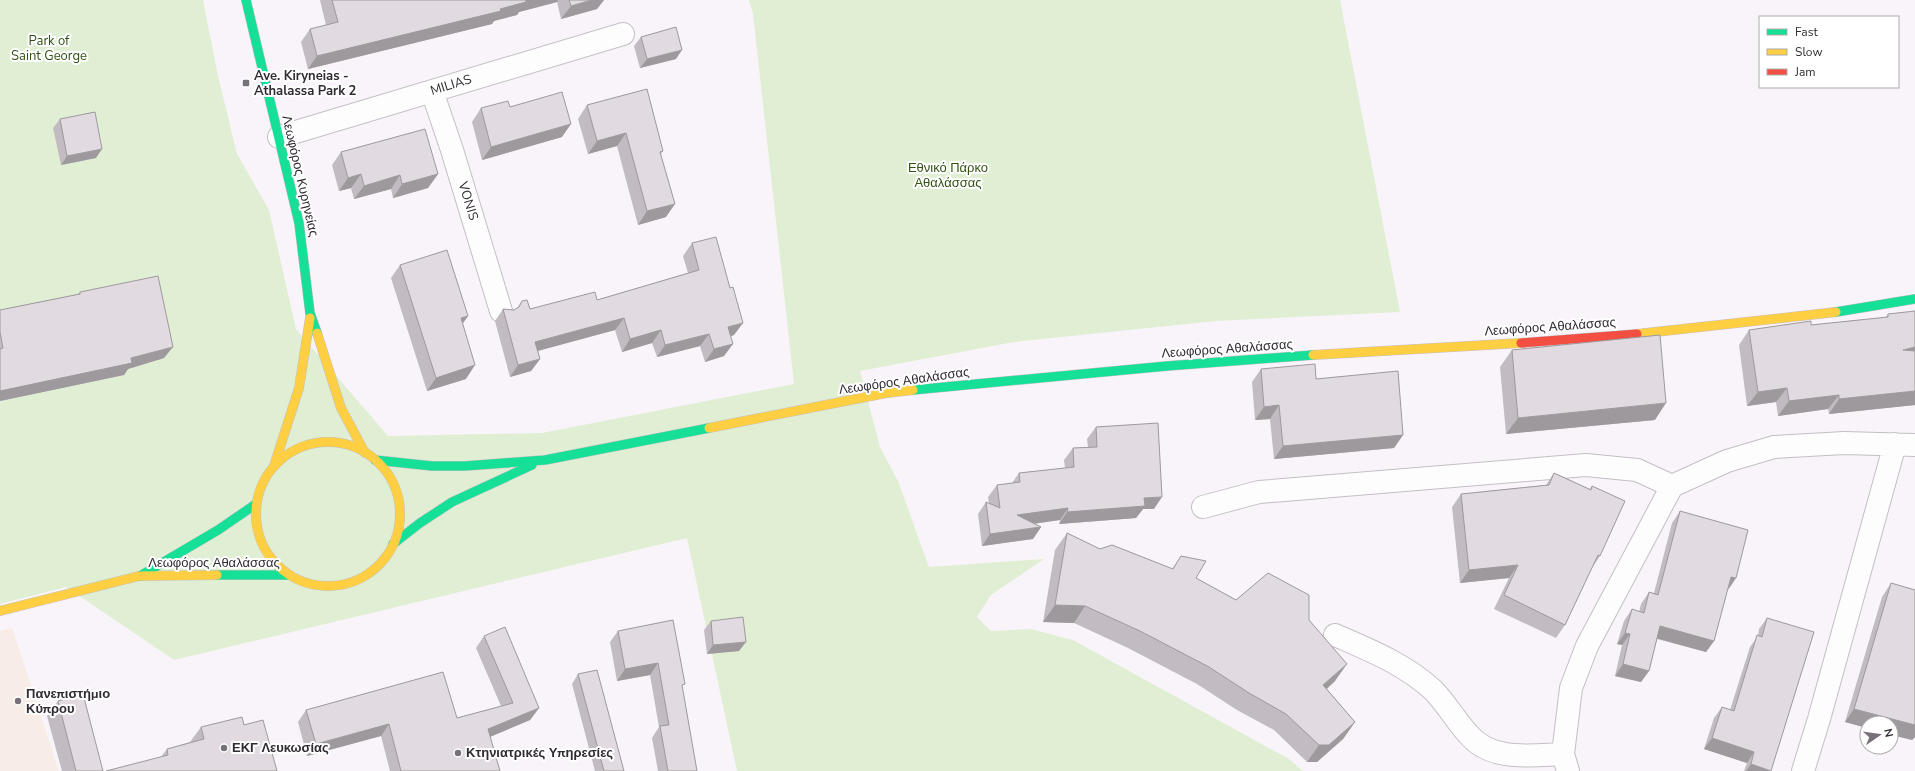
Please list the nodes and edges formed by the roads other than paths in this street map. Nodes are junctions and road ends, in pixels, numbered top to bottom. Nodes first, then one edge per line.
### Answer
1 (246, 0) edge
2 (623, 34) dead end
3 (432, 91) junction
4 (279, 137) junction
5 (1915, 299) edge
6 (502, 311) edge
7 (310, 313) junction
8 (1905, 444) edge
9 (365, 453) junction
10 (375, 460) junction
11 (545, 460) junction
12 (274, 466) junction
13 (1672, 486) junction
14 (256, 504) junction
15 (1203, 507) dead end
16 (393, 544) junction
17 (289, 575) junction
18 (139, 576) junction
19 (0, 611) edge
20 (1335, 635) dead end
21 (1566, 762) edge
22 (1803, 771) edge

1 - 4 main road, Λεωφόρος Κυρηνείας
2 - 3 street, MILIAS
3 - 4 street, MILIAS
3 - 6 street, VONIS
4 - 7 main road, Λεωφόρος Κυρηνείας
5 - 11 main road, Λεωφόρος Αθαλάσσας
7 - 9 main road, Λεωφόρος Κυρηνείας
7 - 12 main road, Λεωφόρος Κυρηνείας
8 - 13 street
8 - 22 street
9 - 10 main road
9 - 12 main road
10 - 11 main road, Λεωφόρος Αθαλάσσας
10 - 16 main road
11 - 16 main road, Λεωφόρος Αθαλάσσας
12 - 14 main road
13 - 15 street
13 - 21 street
14 - 17 main road
14 - 18 main road, Λεωφόρος Αθαλάσσας
16 - 17 main road
17 - 18 main road, Λεωφόρος Αθαλάσσας
18 - 19 main road, Λεωφόρος Αθαλάσσας
20 - 21 street

